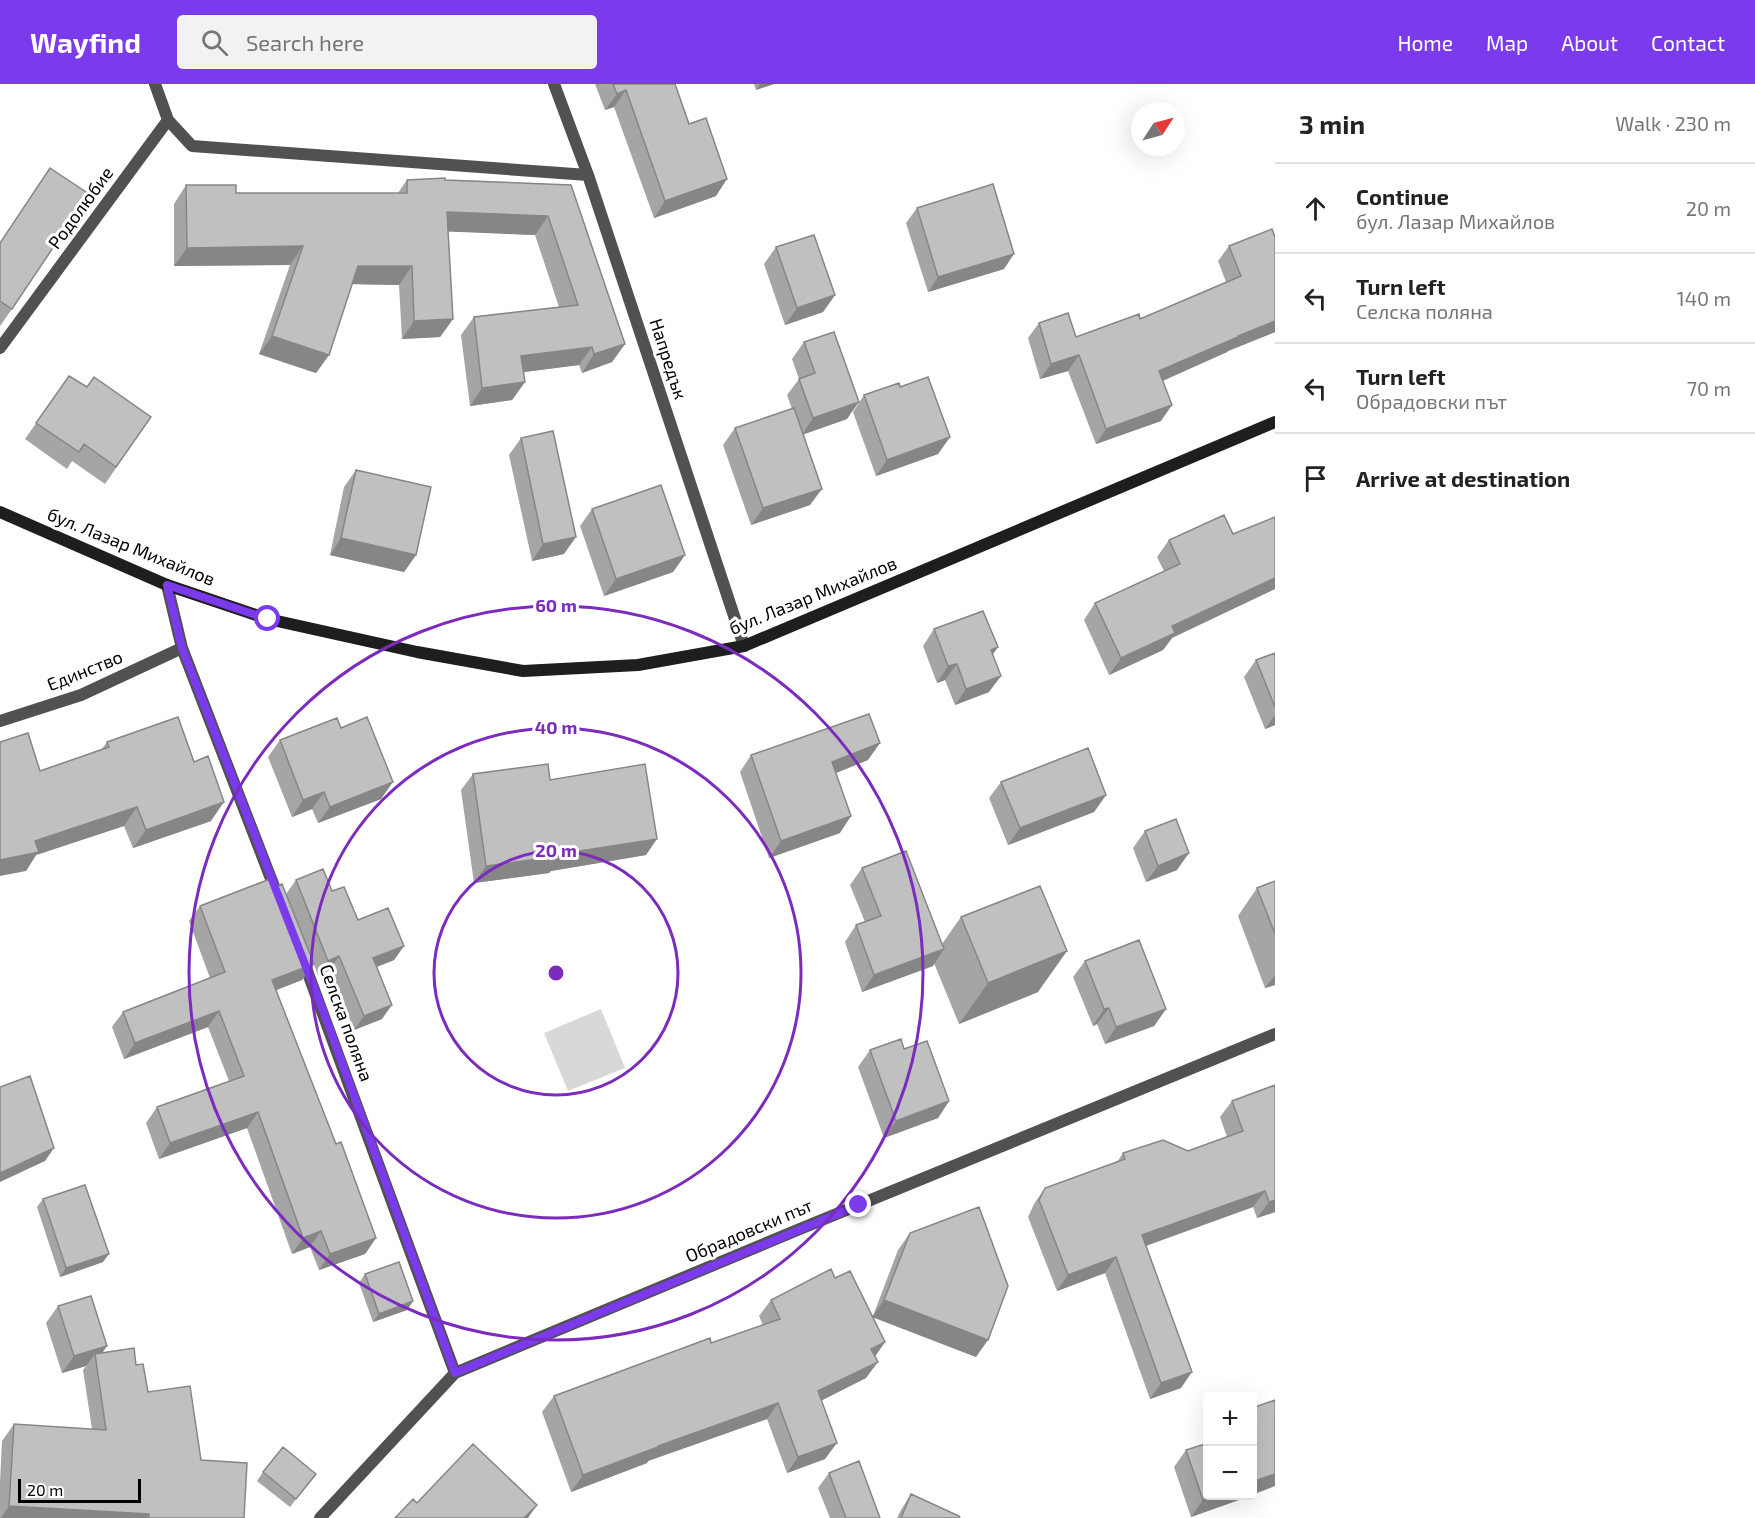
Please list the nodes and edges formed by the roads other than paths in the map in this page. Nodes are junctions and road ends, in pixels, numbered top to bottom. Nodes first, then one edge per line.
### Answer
1 (155, 84) edge
2 (554, 84) edge
3 (168, 120) junction
4 (588, 175) junction
5 (0, 348) edge
6 (1275, 422) edge
7 (0, 512) edge
8 (167, 585) junction
9 (744, 646) junction
10 (182, 648) junction
11 (0, 721) edge
12 (283, 910) edge
13 (296, 943) edge
14 (1275, 1034) edge
15 (455, 1373) junction
16 (320, 1518) edge

1 - 3 street
2 - 4 street, Напредък
3 - 4 street
3 - 5 street, Родолюбие
4 - 9 street, Напредък
6 - 9 street, бул. Лазар Михайлов
7 - 8 street, бул. Лазар Михайлов
8 - 9 street, бул. Лазар Михайлов
8 - 10 street
10 - 11 street, Единство
10 - 12 street
13 - 15 street, Селска поляна
14 - 15 street, Обрадовски път
15 - 16 street, Обрадовски път

